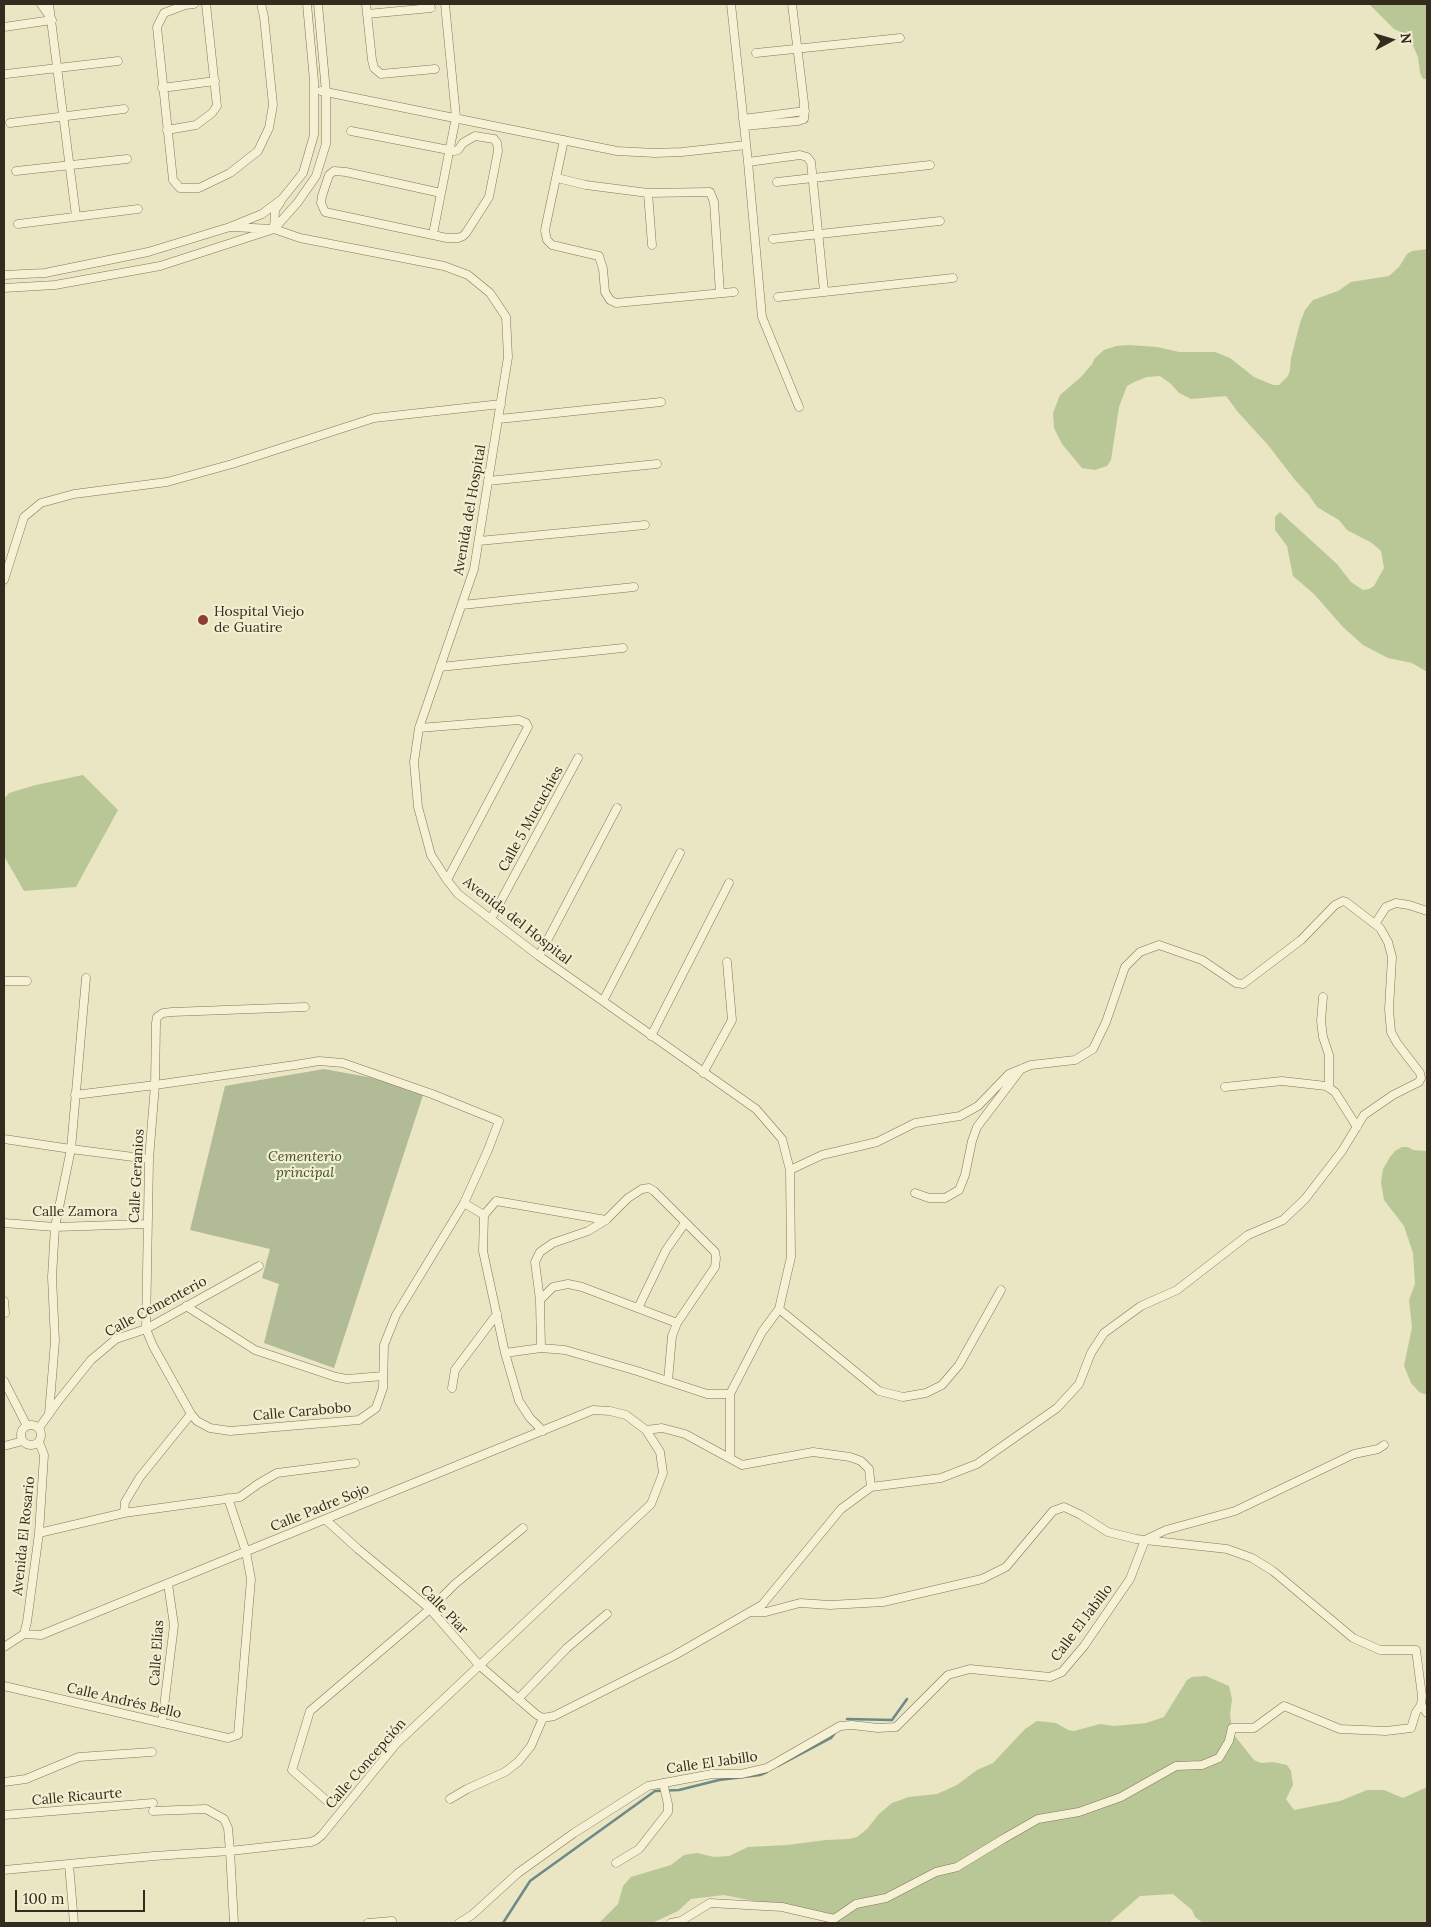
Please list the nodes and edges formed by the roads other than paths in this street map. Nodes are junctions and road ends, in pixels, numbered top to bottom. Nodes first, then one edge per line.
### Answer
1 (42, 4) edge
2 (50, 4) edge
3 (185, 4) edge
4 (194, 4) edge
5 (206, 4) edge
6 (261, 4) edge
7 (307, 4) edge
8 (318, 4) edge
9 (366, 4) edge
10 (445, 4) edge
11 (731, 4) edge
12 (792, 4) edge
13 (431, 8) dead end
14 (367, 14) junction
15 (52, 20) junction
16 (4, 27) edge
17 (900, 38) dead end
18 (798, 48) junction
19 (756, 53) dead end
20 (118, 61) dead end
21 (57, 68) junction
22 (435, 69) dead end
23 (6, 74) dead end
24 (215, 81) junction
25 (162, 88) junction
26 (314, 90) junction
27 (326, 92) junction
28 (124, 109) dead end
29 (63, 117) junction
30 (456, 117) junction
31 (10, 123) dead end
32 (744, 123) junction
33 (167, 130) junction
34 (351, 131) dead end
35 (564, 140) junction
36 (746, 145) junction
37 (449, 150) junction
38 (127, 159) dead end
39 (748, 162) junction
40 (70, 165) junction
41 (930, 165) dead end
42 (16, 171) dead end
43 (557, 178) junction
44 (813, 178) junction
45 (777, 182) dead end
46 (441, 193) junction
47 (648, 193) junction
48 (282, 199) junction
49 (138, 209) dead end
50 (76, 216) junction
51 (940, 221) dead end
52 (18, 224) dead end
53 (230, 227) junction
54 (274, 229) junction
55 (433, 234) junction
56 (819, 234) junction
57 (773, 239) dead end
58 (652, 245) dead end
59 (4, 275) edge
60 (953, 278) dead end
61 (4, 288) edge
62 (824, 291) junction
63 (734, 292) dead end
64 (720, 294) junction
65 (778, 297) dead end
66 (661, 402) dead end
67 (501, 404) junction
68 (799, 407) dead end
69 (499, 418) junction
70 (657, 464) dead end
71 (488, 481) junction
72 (645, 525) dead end
73 (479, 542) junction
74 (4, 580) edge
75 (634, 586) dead end
76 (462, 605) junction
77 (622, 648) dead end
78 (440, 667) junction
79 (419, 728) junction
80 (578, 758) dead end
81 (617, 808) dead end
82 (680, 853) dead end
83 (447, 880) junction
84 (729, 883) dead end
85 (1427, 911) edge
86 (490, 919) junction
87 (1375, 924) junction
88 (539, 956) junction
89 (727, 962) dead end
90 (86, 978) dead end
91 (4, 981) edge
92 (26, 982) dead end
93 (1323, 997) dead end
94 (603, 1001) junction
95 (305, 1008) dead end
96 (651, 1036) junction
97 (1021, 1069) junction
98 (703, 1073) junction
99 (155, 1085) junction
100 (1225, 1087) dead end
101 (1329, 1088) junction
102 (75, 1095) junction
103 (1357, 1127) junction
104 (4, 1139) edge
105 (71, 1150) junction
106 (149, 1159) junction
107 (790, 1170) junction
108 (915, 1193) dead end
109 (464, 1203) junction
110 (484, 1215) junction
111 (606, 1220) junction
112 (4, 1223) edge
113 (685, 1223) junction
114 (147, 1224) junction
115 (55, 1226) junction
116 (259, 1266) dead end
117 (1001, 1290) dead end
118 (540, 1300) junction
119 (4, 1302) edge
120 (186, 1306) junction
121 (638, 1308) junction
122 (779, 1309) junction
123 (5, 1313) dead end
124 (497, 1314) junction
125 (677, 1323) junction
126 (146, 1329) junction
127 (541, 1348) junction
128 (505, 1353) junction
129 (383, 1376) junction
130 (4, 1381) edge
131 (668, 1381) junction
132 (452, 1388) dead end
133 (730, 1394) junction
134 (49, 1414) junction
135 (191, 1414) junction
136 (27, 1426) junction
137 (39, 1428) junction
138 (544, 1430) junction
139 (646, 1430) junction
140 (23, 1441) junction
141 (39, 1442) junction
142 (1384, 1445) dead end
143 (4, 1446) edge
144 (730, 1458) junction
145 (355, 1463) dead end
146 (871, 1487) junction
147 (228, 1498) junction
148 (124, 1513) junction
149 (326, 1520) junction
150 (523, 1528) dead end
151 (38, 1533) junction
152 (1144, 1540) junction
153 (246, 1552) junction
154 (168, 1584) junction
155 (430, 1609) junction
156 (749, 1612) junction
157 (607, 1614) dead end
158 (24, 1634) junction
159 (4, 1647) edge
160 (479, 1665) junction
161 (4, 1686) edge
162 (518, 1699) junction
163 (1421, 1705) junction
164 (1427, 1712) edge
165 (543, 1718) junction
166 (162, 1723) junction
167 (152, 1752) dead end
168 (4, 1782) edge
169 (663, 1784) junction
170 (450, 1799) dead end
171 (327, 1800) dead end
172 (4, 1815) edge
173 (230, 1851) junction
174 (616, 1863) dead end
175 (69, 1864) junction
176 (4, 1870) edge
177 (392, 1921) dead end
178 (74, 1923) edge
179 (234, 1923) edge
180 (368, 1923) edge
181 (459, 1923) edge
182 (672, 1923) edge

1 - 15 street
2 - 15 street
3 - 4 street
3 - 25 street
5 - 24 street
6 - 33 street
7 - 26 street
8 - 27 street
9 - 14 street
10 - 30 street
11 - 32 street
12 - 18 street
13 - 14 street
14 - 22 street
15 - 16 street
15 - 21 street
17 - 18 street
18 - 19 street
18 - 32 street
20 - 21 street
21 - 23 street
21 - 29 street
24 - 25 street
24 - 33 street
25 - 33 street
26 - 27 street
26 - 48 street
27 - 30 street
27 - 54 street
28 - 29 street
29 - 31 street
29 - 40 street
30 - 35 street
30 - 37 street
32 - 36 street
34 - 37 street
35 - 36 street
35 - 43 street
36 - 39 street
37 - 46 street
37 - 55 street
38 - 40 street
39 - 44 street
39 - 68 street
40 - 42 street
40 - 50 street
41 - 44 street
43 - 47 street
43 - 64 street
44 - 45 street
44 - 56 street
46 - 55 street
46 - 55 street
47 - 58 street
47 - 64 street
48 - 53 street
48 - 54 street
49 - 50 street
50 - 52 street
51 - 56 street
53 - 54 street, Avenida del Hospital
53 - 59 street
54 - 61 street
54 - 67 street, Avenida del Hospital
56 - 57 street
56 - 62 street
60 - 62 street
62 - 65 street
63 - 64 street
66 - 69 street
67 - 69 street, Avenida del Hospital
67 - 74 street
69 - 71 street, Avenida del Hospital
70 - 71 street
71 - 73 street, Avenida del Hospital
72 - 73 street
73 - 76 street, Avenida del Hospital
75 - 76 street
76 - 78 street, Avenida del Hospital
77 - 78 street
78 - 79 street, Avenida del Hospital
79 - 83 street, Avenida del Hospital
79 - 83 street
80 - 86 street, Calle 5 Mucuchíes
81 - 88 street
82 - 94 street
83 - 86 street, Avenida del Hospital
84 - 96 street
85 - 87 street
86 - 88 street, Avenida del Hospital
87 - 97 street
87 - 103 street
88 - 94 street, Avenida del Hospital
89 - 98 street
90 - 102 street
91 - 92 street
93 - 101 street
94 - 96 street, Avenida del Hospital
95 - 99 street, Calle Geranios
96 - 98 street, Avenida del Hospital
97 - 107 street
97 - 108 street
98 - 107 street, Avenida del Hospital
99 - 102 street
99 - 106 street, Calle Geranios
99 - 109 street, Calle Carabobo
100 - 101 street
101 - 103 street
102 - 105 street
103 - 146 street
104 - 105 street
105 - 106 street
105 - 115 street
106 - 114 street, Calle Geranios
107 - 122 street, Avenida del Hospital
109 - 110 street
109 - 129 street, Calle Carabobo
110 - 111 street
110 - 124 street
111 - 113 street
111 - 118 street
112 - 115 street, Calle Zamora
113 - 121 street
113 - 125 street
114 - 115 street, Calle Zamora
114 - 126 street, Calle Geranios
115 - 134 street
116 - 120 street, Calle Cementerio
117 - 122 street
118 - 121 street
118 - 127 street
119 - 123 street
120 - 126 street, Calle Cementerio
120 - 129 street
121 - 125 street
122 - 133 street, Avenida del Hospital
124 - 128 street
124 - 132 street
125 - 131 street
126 - 134 street, Calle Cementerio
126 - 135 street, Calle Carabobo
127 - 128 street
127 - 131 street
128 - 138 street
129 - 135 street, Calle Carabobo
130 - 136 street
131 - 133 street
133 - 144 street, Avenida del Hospital
134 - 137 street, Calle Cementerio
135 - 148 street
136 - 137 street
136 - 140 street
137 - 141 street, Avenida El Rosario
138 - 139 street, Calle Padre Sojo
138 - 149 street, Calle Padre Sojo
139 - 144 street
139 - 160 street, Calle Concepción
140 - 141 street
140 - 143 street
141 - 151 street, Avenida El Rosario
142 - 152 street
144 - 146 street
145 - 147 street
146 - 156 street
147 - 148 street
147 - 153 street
148 - 151 street
149 - 153 street, Calle Padre Sojo
149 - 155 street, Calle Piar
150 - 155 street
151 - 158 street, Avenida El Rosario
152 - 156 street
152 - 163 street
152 - 169 street, Calle El Jabillo
153 - 154 street, Calle Padre Sojo
153 - 166 street, Calle Andrés Bello
154 - 158 street, Calle Padre Sojo
154 - 166 street, Calle Elías
155 - 160 street, Calle Piar
155 - 171 street
156 - 165 street
157 - 162 street
158 - 159 street, Calle Padre Sojo
160 - 162 street, Calle Piar
160 - 173 street, Calle Concepción
161 - 166 street, Calle Andrés Bello
162 - 165 street, Calle Piar
163 - 164 street
163 - 182 street
165 - 170 street
167 - 168 street
169 - 174 street
169 - 181 street, Calle El Jabillo
172 - 173 street, Calle Ricaurte
173 - 175 street, Calle Concepción
173 - 179 street, Calle Ricaurte
175 - 176 street, Calle Concepción
175 - 178 street
177 - 180 street

